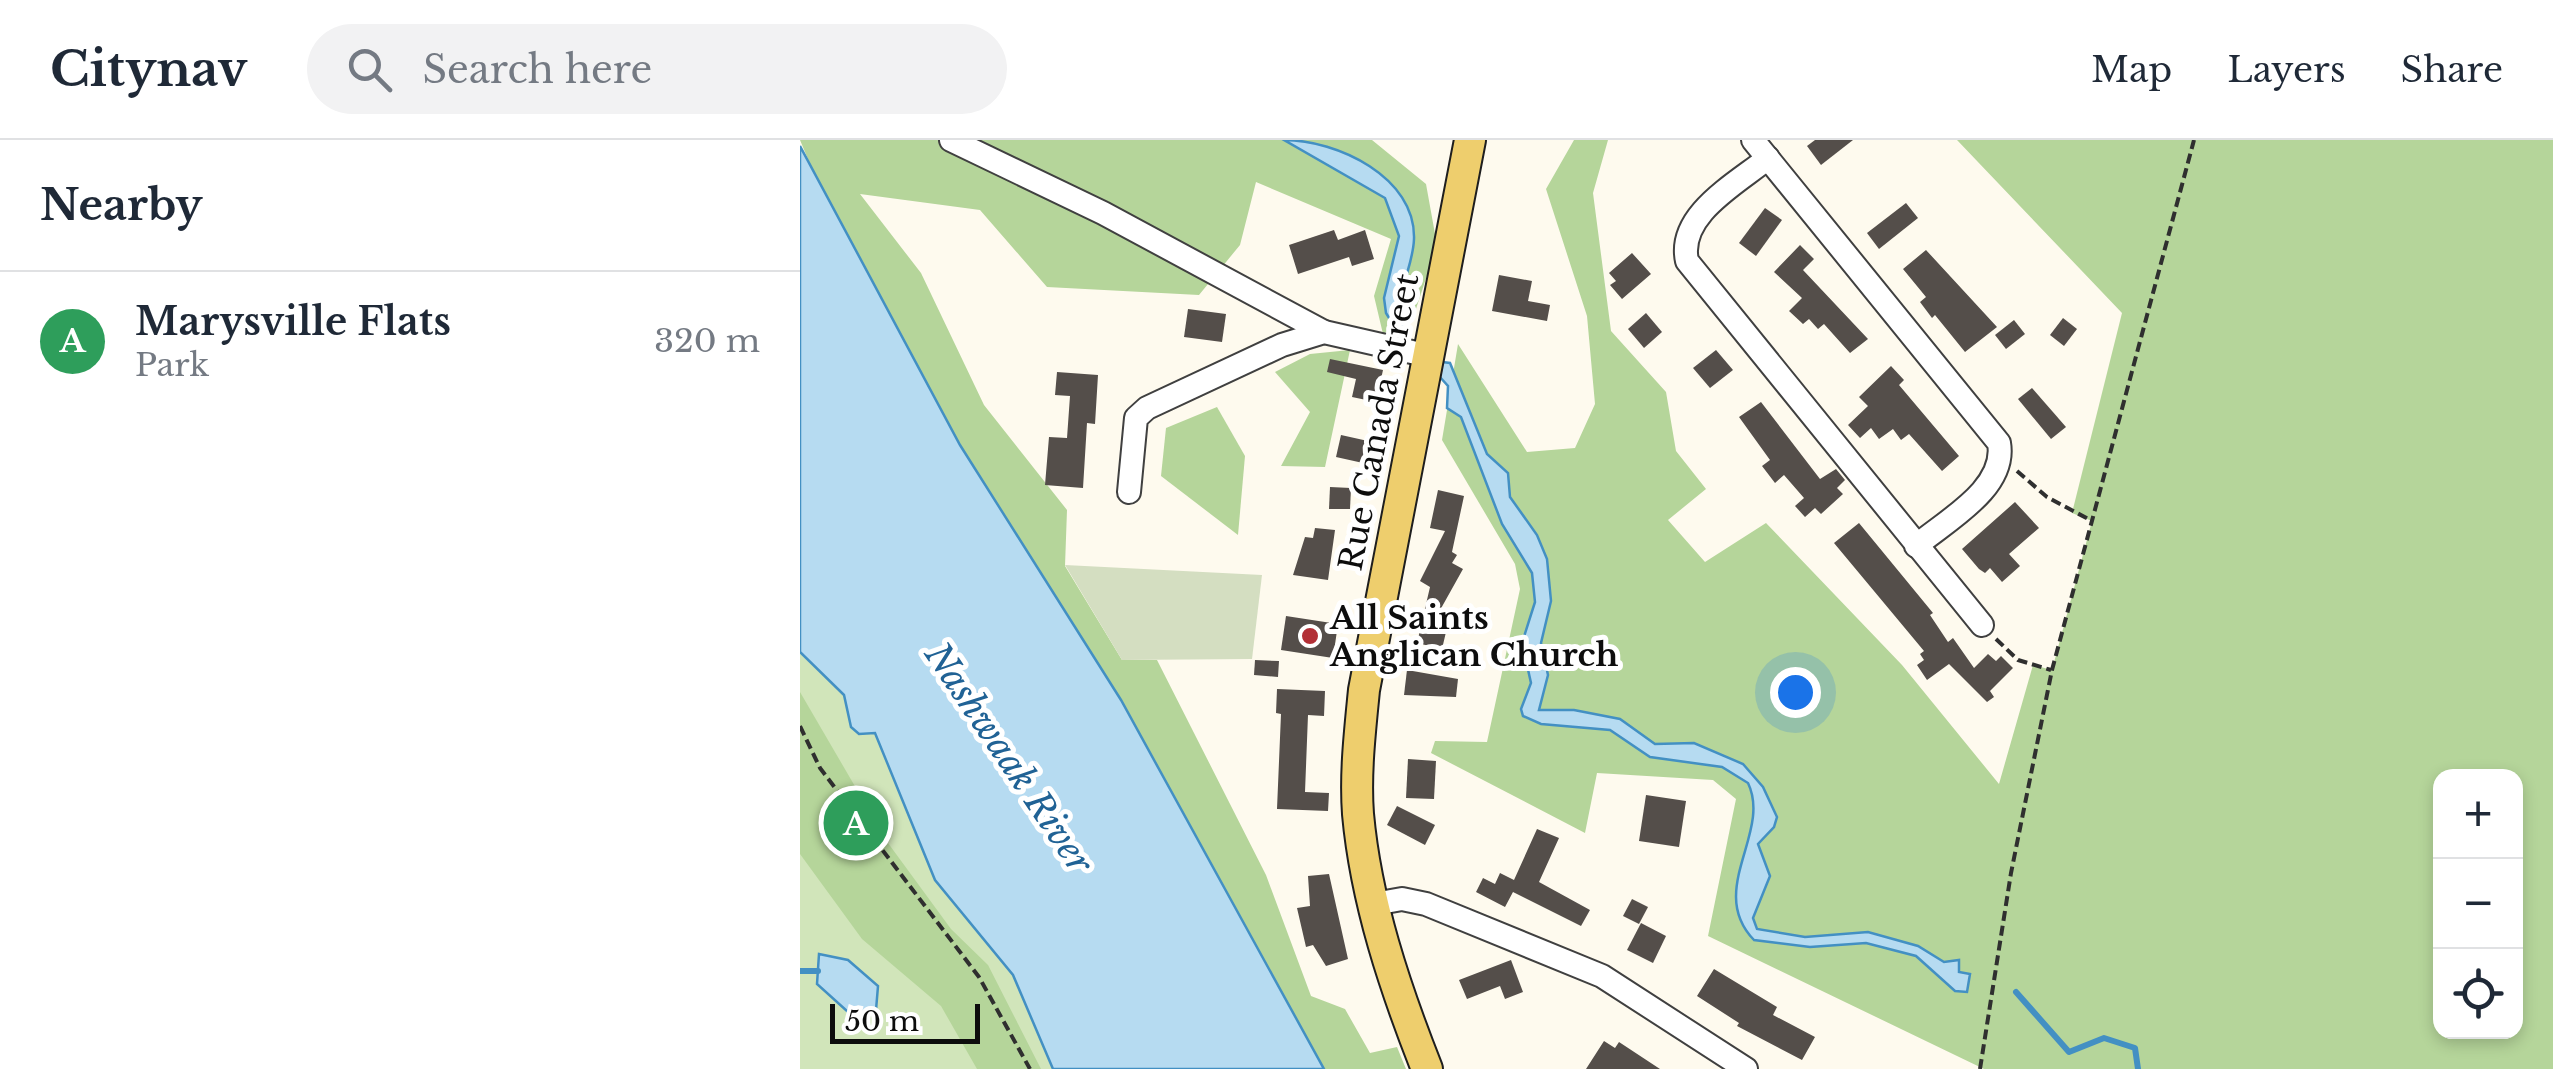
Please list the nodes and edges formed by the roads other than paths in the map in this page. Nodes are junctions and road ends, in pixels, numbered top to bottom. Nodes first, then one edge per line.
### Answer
1 (951, 140) edge
2 (1470, 140) edge
3 (1760, 149) edge
4 (1324, 332) junction
5 (1425, 355) junction
6 (1130, 492) dead end
7 (1916, 546) junction
8 (1982, 625) road end
9 (1374, 904) junction
10 (1427, 1069) edge
11 (1746, 1069) edge

1 - 4 street
2 - 5 main road, Rue Canada Street
3 - 7 street
3 - 7 street
4 - 5 street
4 - 6 street
5 - 9 main road, Rue Canada Street
7 - 8 street
9 - 10 main road, Rue Canada Street
9 - 11 street

